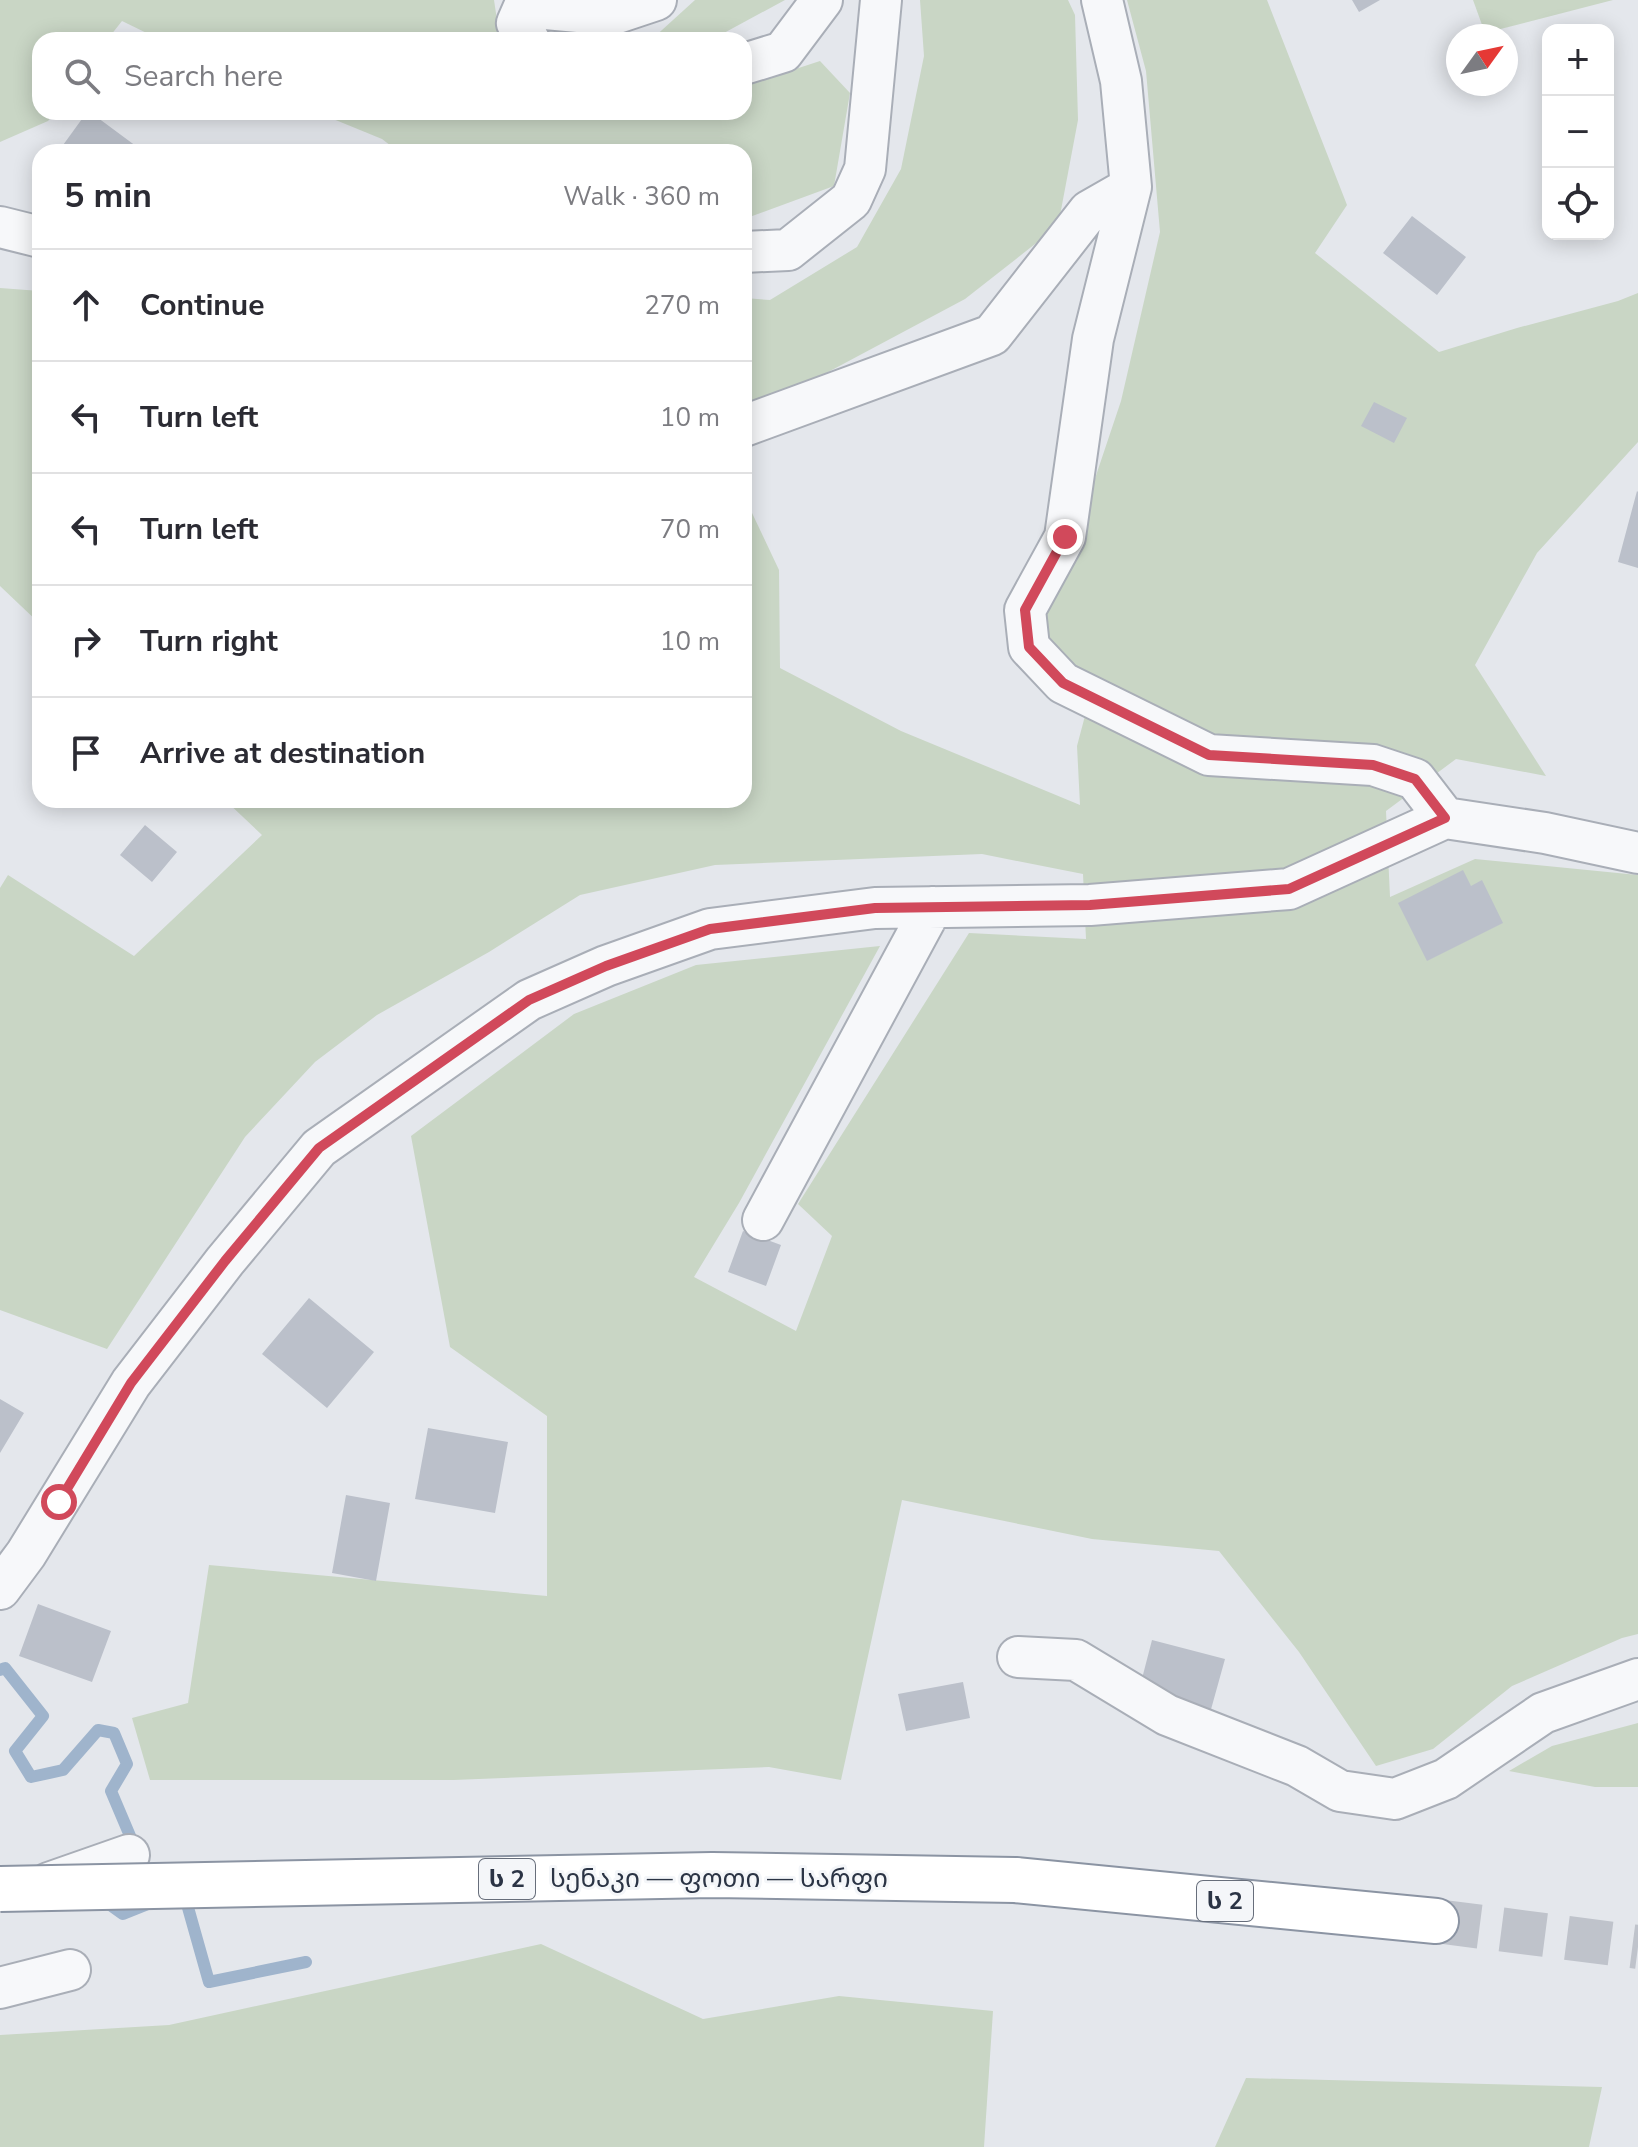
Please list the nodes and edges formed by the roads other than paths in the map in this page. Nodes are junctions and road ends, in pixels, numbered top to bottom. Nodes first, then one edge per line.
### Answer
1 (656, 0) edge
2 (822, 0) edge
3 (881, 0) edge
4 (1102, 0) edge
5 (523, 32) edge
6 (752, 62) edge
7 (1131, 187) junction
8 (0, 227) edge
9 (32, 235) edge
10 (752, 252) edge
11 (752, 423) edge
12 (1445, 818) junction
13 (1638, 853) edge
14 (932, 907) junction
15 (763, 1220) dead end
16 (13, 1549) edge
17 (0, 1589) edge
18 (1018, 1657) dead end
19 (1638, 1679) edge
20 (129, 1855) dead end
21 (0, 1889) edge
22 (0, 1899) edge
23 (1436, 1921) tunnel mouth
24 (70, 1970) dead end
25 (0, 1988) edge

1 - 5 street
2 - 6 street
3 - 10 street
4 - 7 street
7 - 11 street
7 - 12 street
8 - 9 street
12 - 13 street
12 - 14 street
14 - 15 street
14 - 16 street
16 - 17 street
18 - 19 street
20 - 22 street
21 - 23 highway, სენაკი — ფოთი — სარფი / ს 2, bridge
24 - 25 street

